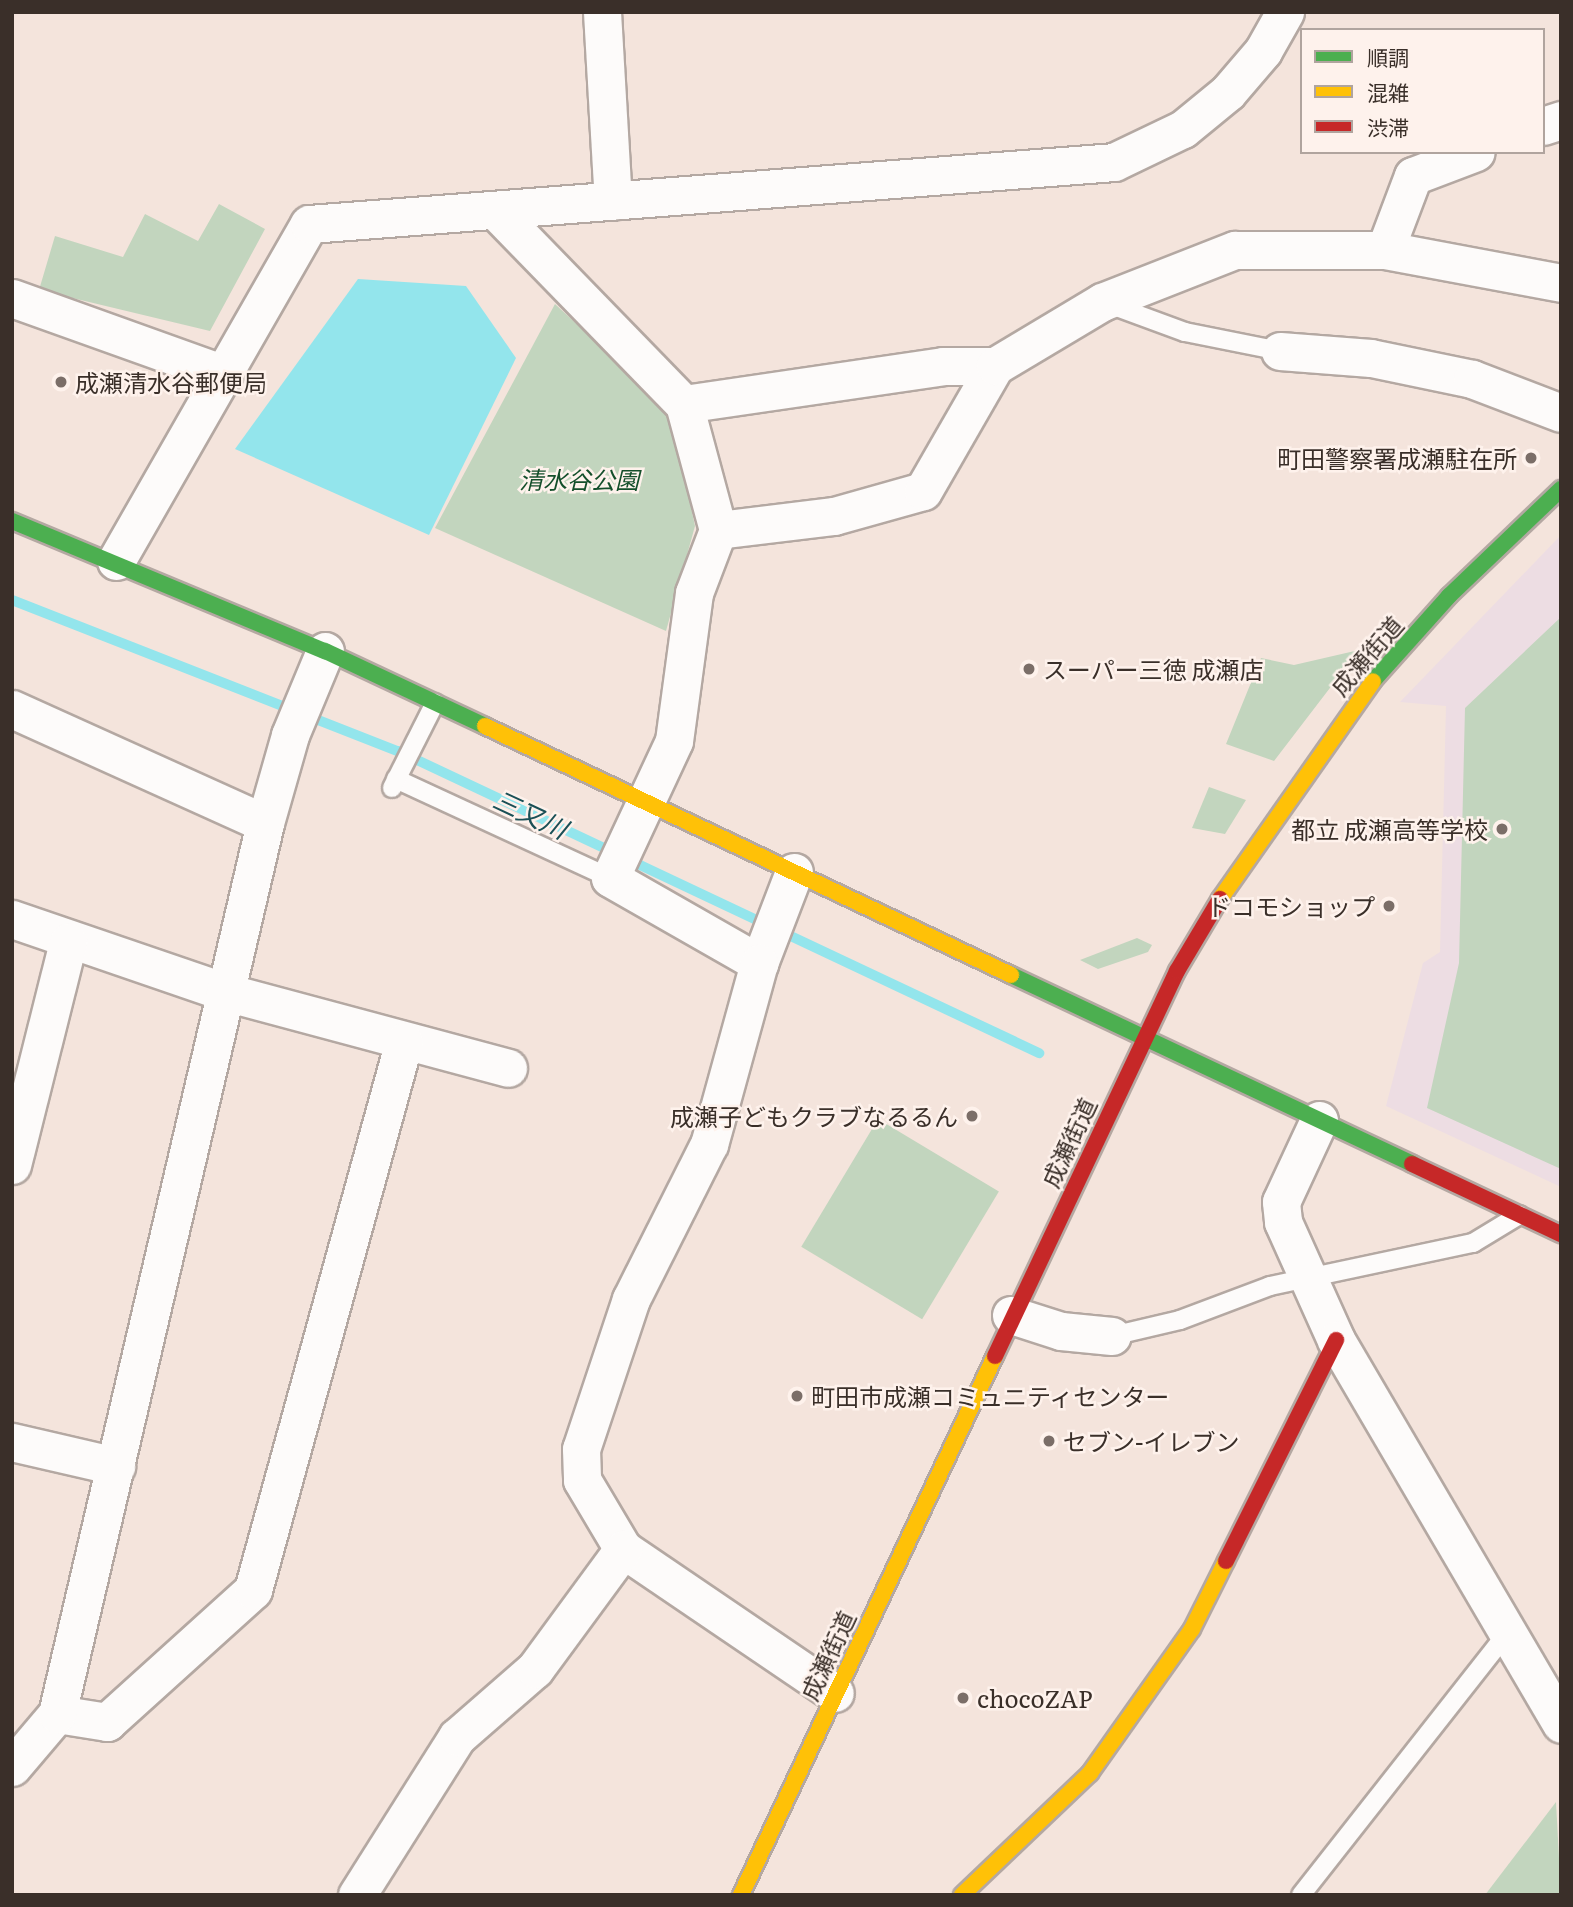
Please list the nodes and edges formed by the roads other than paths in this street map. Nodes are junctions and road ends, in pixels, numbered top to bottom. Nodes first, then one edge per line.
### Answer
1 (602, 12) edge
2 (1285, 12) edge
3 (1471, 154) edge
4 (612, 201) junction
5 (496, 211) junction
6 (1385, 250) junction
7 (1561, 283) edge
8 (12, 298) edge
9 (1102, 302) junction
10 (1280, 351) joint
11 (995, 366) junction
12 (224, 374) junction
13 (684, 404) junction
14 (1561, 413) edge
15 (1561, 489) edge
16 (12, 521) edge
17 (719, 530) junction
18 (116, 561) junction
19 (325, 651) junction
20 (435, 703) junction
21 (12, 709) edge
22 (646, 803) junction
23 (265, 823) junction
24 (616, 864) junction
25 (794, 873) junction
26 (12, 919) edge
27 (68, 942) junction
28 (762, 956) junction
29 (225, 992) junction
30 (1143, 1036) junction
31 (404, 1041) junction
32 (508, 1068) dead end
33 (1319, 1120) junction
34 (12, 1165) edge
35 (1519, 1214) junction
36 (1561, 1234) edge
37 (1306, 1278) junction
38 (1011, 1315) junction
39 (1112, 1336) joint
40 (1336, 1340) junction
41 (12, 1442) edge
42 (116, 1466) junction
43 (623, 1549) junction
44 (1509, 1630) junction
45 (835, 1693) junction
46 (58, 1714) junction
47 (1561, 1724) edge
48 (12, 1767) edge
49 (357, 1895) edge
50 (741, 1895) edge
51 (962, 1895) edge
52 (1301, 1895) edge

1 - 4 street
2 - 4 street
3 - 6 street
4 - 5 street
5 - 12 street
5 - 13 street
6 - 7 street
6 - 9 street
8 - 12 street
9 - 10 lane
9 - 11 street
10 - 14 street
11 - 13 street
11 - 17 street
12 - 18 street
13 - 17 street
15 - 30 street, 成瀬街道
16 - 18 street
17 - 22 street
18 - 19 street
19 - 20 street
19 - 23 street
20 - 22 street
20 - 24 lane
21 - 23 street
22 - 24 street
22 - 25 street
23 - 29 street
24 - 28 street
25 - 28 street
25 - 30 street
26 - 27 street
27 - 29 street
27 - 34 street
28 - 43 street
29 - 31 street
29 - 42 street
30 - 33 street
30 - 38 street, 成瀬街道
31 - 32 street
31 - 46 street
33 - 35 street
33 - 37 street
35 - 36 street
35 - 37 lane
37 - 39 lane
37 - 40 street
38 - 39 street
38 - 45 street, 成瀬街道
40 - 44 street
40 - 51 street
41 - 42 street
42 - 46 street
43 - 45 street
43 - 49 street
44 - 47 street
44 - 52 lane
45 - 50 street, 成瀬街道
46 - 48 street

